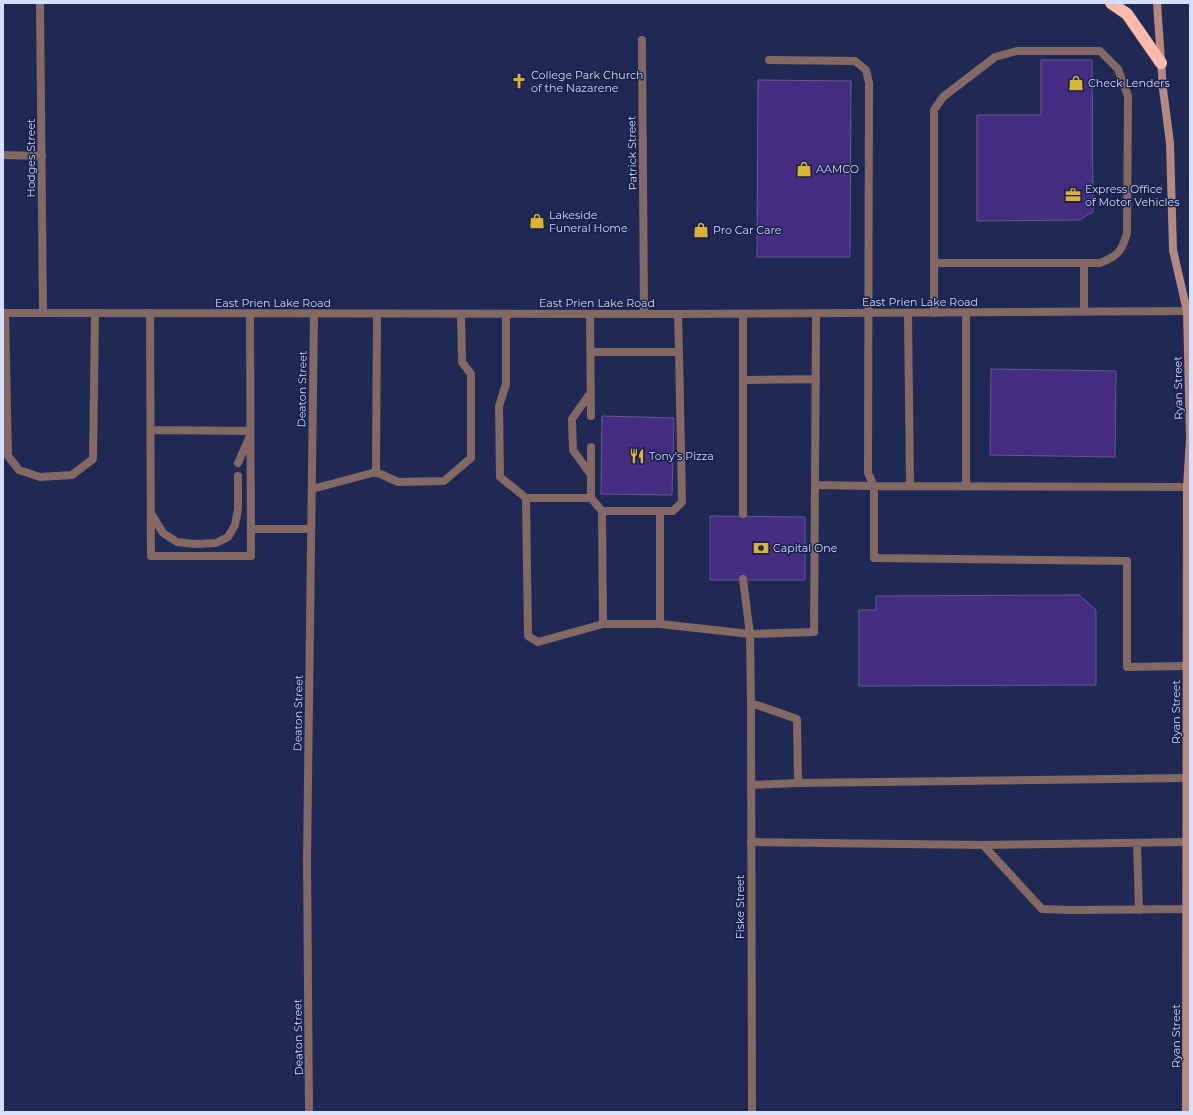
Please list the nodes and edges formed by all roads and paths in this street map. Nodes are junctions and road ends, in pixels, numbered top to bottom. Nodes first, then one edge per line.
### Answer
1 (40, 3) edge
2 (1111, 3) edge
3 (1157, 3) edge
4 (642, 40) dead end
5 (769, 60) dead end
6 (1161, 63) junction
7 (3, 155) edge
8 (42, 156) junction
9 (934, 263) junction
10 (1084, 263) junction
11 (1190, 300) edge
12 (1084, 311) junction
13 (1189, 311) edge
14 (4, 313) edge
15 (43, 313) junction
16 (95, 313) junction
17 (150, 313) junction
18 (816, 313) junction
19 (868, 313) junction
20 (908, 313) junction
21 (934, 313) junction
22 (966, 313) junction
23 (250, 314) junction
24 (314, 314) junction
25 (377, 314) junction
26 (461, 314) junction
27 (506, 314) junction
28 (590, 314) junction
29 (644, 314) junction
30 (678, 314) junction
31 (743, 314) junction
32 (591, 352) junction
33 (679, 352) junction
34 (816, 379) junction
35 (743, 380) junction
36 (591, 392) junction
37 (591, 416) dead end
38 (151, 430) junction
39 (250, 433) junction
40 (1190, 439) edge
41 (591, 447) dead end
42 (238, 463) dead end
43 (376, 472) junction
44 (592, 475) junction
45 (238, 476) dead end
46 (815, 485) junction
47 (874, 486) junction
48 (910, 486) junction
49 (966, 486) junction
50 (1189, 487) edge
51 (312, 489) junction
52 (526, 498) junction
53 (592, 498) junction
54 (602, 511) junction
55 (660, 511) junction
56 (151, 512) junction
57 (743, 514) dead end
58 (251, 529) junction
59 (311, 529) junction
60 (743, 579) dead end
61 (603, 624) junction
62 (660, 624) junction
63 (750, 634) junction
64 (1187, 666) junction
65 (751, 703) junction
66 (1187, 778) junction
67 (798, 783) junction
68 (751, 785) junction
69 (751, 842) junction
70 (1187, 842) junction
71 (1137, 843) junction
72 (982, 845) junction
73 (1187, 909) junction
74 (1139, 910) junction
75 (1188, 1036) edge
76 (309, 1112) edge
77 (752, 1112) edge
78 (1186, 1112) edge

1 - 8 street, Hodges Street
2 - 6 highway
3 - 6 main road, Ryan Street
4 - 29 street, Patrick Street
5 - 19 street
6 - 13 main road, Ryan Street
7 - 8 street
8 - 15 street, Hodges Street
9 - 10 street
9 - 10 street
9 - 21 street
10 - 12 street
11 - 13 main road, Ryan Street
12 - 13 street, East Prien Lake Road
12 - 22 street, East Prien Lake Road
13 - 40 main road, Ryan Street
14 - 15 street, East Prien Lake Road
14 - 16 street
15 - 16 street, East Prien Lake Road
16 - 17 street, East Prien Lake Road
17 - 23 street, East Prien Lake Road
17 - 38 street
18 - 19 street, East Prien Lake Road
18 - 31 street, East Prien Lake Road
18 - 34 street
19 - 20 street, East Prien Lake Road
19 - 47 street
20 - 21 street, East Prien Lake Road
20 - 48 street
21 - 22 street, East Prien Lake Road
22 - 49 street
23 - 24 street, East Prien Lake Road
23 - 39 street
24 - 25 street, East Prien Lake Road
24 - 51 street, Deaton Street
25 - 26 street, East Prien Lake Road
25 - 43 street
26 - 27 street, East Prien Lake Road
26 - 43 street
27 - 28 street, East Prien Lake Road
27 - 52 street
28 - 29 street, East Prien Lake Road
28 - 32 street
29 - 30 street, East Prien Lake Road
30 - 31 street, East Prien Lake Road
30 - 33 street
31 - 35 street
32 - 33 street
32 - 36 street
33 - 55 street
34 - 35 street
34 - 46 street
35 - 57 street
36 - 37 street
36 - 44 street
38 - 39 street
38 - 56 street
39 - 42 street
39 - 58 street
40 - 50 main road, Ryan Street
41 - 44 street
43 - 51 street
44 - 53 street
45 - 56 street
46 - 47 street
46 - 63 street
47 - 48 street
47 - 64 street
48 - 49 street
49 - 50 street
50 - 64 main road, Ryan Street
51 - 59 street, Deaton Street
52 - 53 street
52 - 61 street
53 - 54 street
54 - 55 street
54 - 61 street
55 - 62 street
56 - 58 street
58 - 59 street
59 - 76 street, Deaton Street
60 - 63 street, Fiske Street
61 - 62 street
62 - 63 street
63 - 65 street, Fiske Street
64 - 66 main road, Ryan Street
65 - 67 street
65 - 68 street, Fiske Street
66 - 67 street
66 - 70 main road, Ryan Street
67 - 68 street
68 - 69 street, Fiske Street
69 - 72 street
69 - 77 street, Fiske Street
70 - 71 street
70 - 73 main road, Ryan Street
71 - 72 street
71 - 74 street
72 - 74 street
73 - 74 street
73 - 75 main road, Ryan Street
75 - 78 main road, Ryan Street

